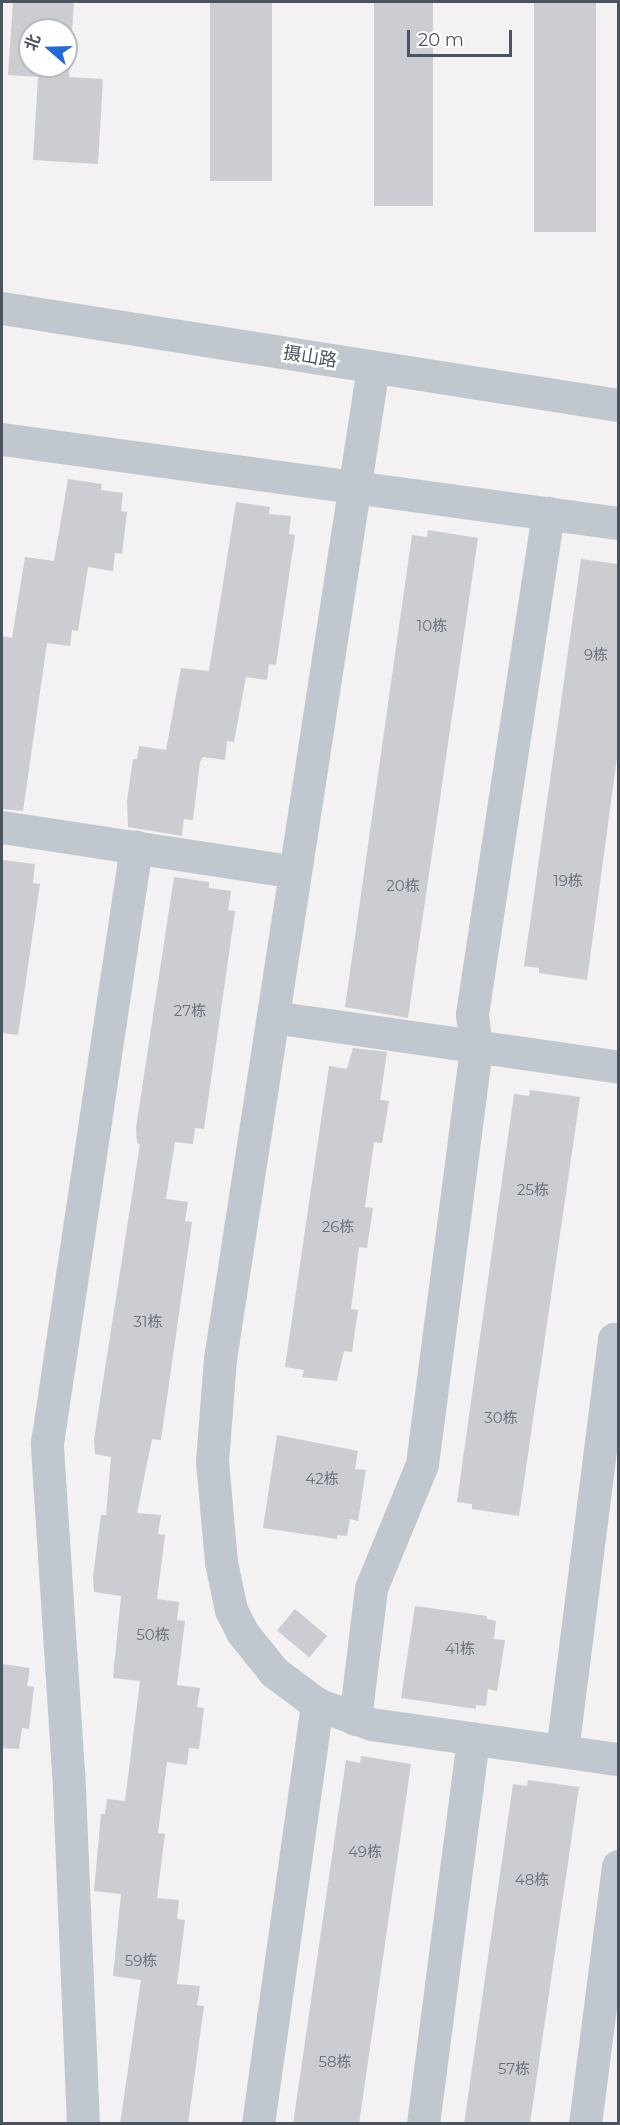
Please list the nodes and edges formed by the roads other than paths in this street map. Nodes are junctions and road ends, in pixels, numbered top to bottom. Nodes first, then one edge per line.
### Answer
1 (2, 308) edge
2 (373, 367) junction
3 (618, 405) edge
4 (2, 439) edge
5 (354, 487) junction
6 (548, 513) junction
7 (618, 523) edge
8 (2, 826) edge
9 (136, 847) junction
10 (295, 872) junction
11 (273, 1017) junction
12 (476, 1047) junction
13 (618, 1067) edge
14 (618, 1339) edge
15 (317, 1704) junction
16 (355, 1719) junction
17 (473, 1738) junction
18 (562, 1751) junction
19 (618, 1759) edge
20 (618, 1866) edge
21 (83, 2124) edge
22 (258, 2124) edge
23 (423, 2124) edge
24 (585, 2124) edge

1 - 2 street, 摄山路
2 - 3 street, 摄山路
2 - 5 street
4 - 5 street
5 - 6 street
5 - 10 street
6 - 7 street
6 - 12 street
8 - 9 street
9 - 10 street
9 - 21 street
10 - 11 street
11 - 12 street
11 - 15 street
12 - 13 street
12 - 16 street
14 - 18 street
15 - 16 street
15 - 22 street
16 - 17 street
17 - 18 street
17 - 23 street
18 - 19 street
20 - 24 street

